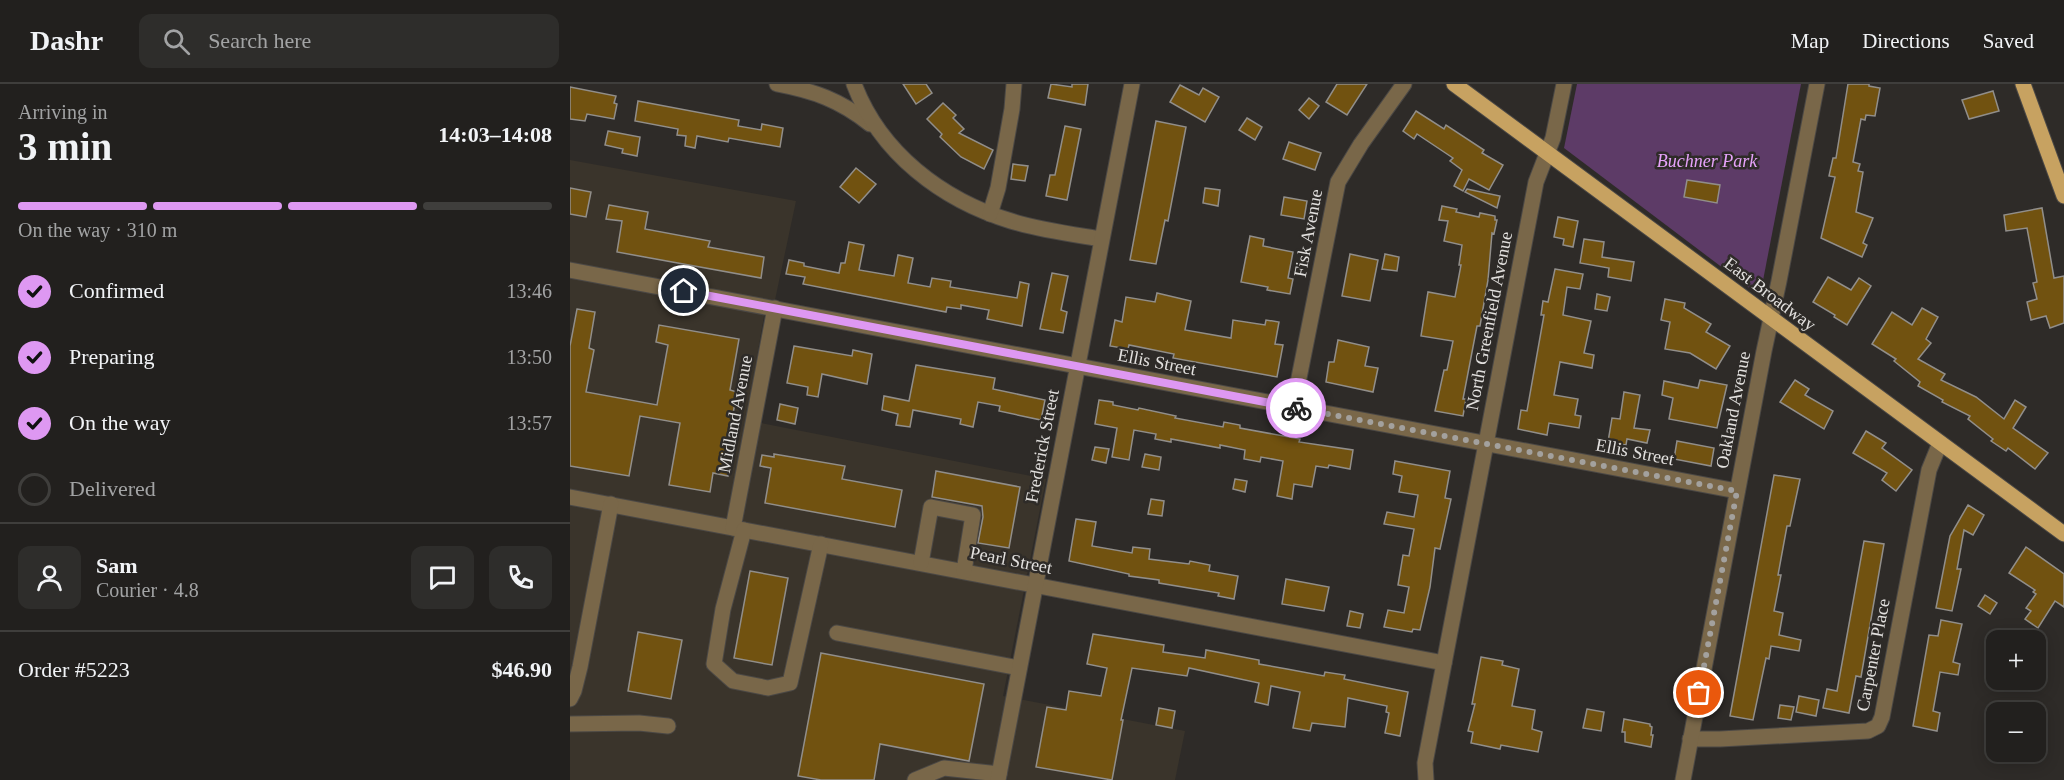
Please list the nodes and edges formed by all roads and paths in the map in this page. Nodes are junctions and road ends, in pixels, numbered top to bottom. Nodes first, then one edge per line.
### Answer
1 (782, 84) edge
2 (854, 84) edge
3 (1014, 84) edge
4 (1132, 84) edge
5 (1404, 84) edge
6 (1454, 84) edge
7 (1564, 84) edge
8 (1817, 84) edge
9 (2023, 84) edge
10 (877, 130) junction
11 (1546, 152) junction
12 (2064, 196) edge
13 (990, 214) junction
14 (1101, 239) junction
15 (570, 270) edge
16 (775, 308) junction
17 (1771, 319) junction
18 (1077, 367) junction
19 (1293, 408) junction
20 (1940, 443) junction
21 (1486, 444) junction
22 (1737, 491) junction
23 (570, 497) edge
24 (611, 504) junction
25 (738, 529) junction
26 (2064, 534) edge
27 (821, 544) junction
28 (921, 563) junction
29 (964, 571) junction
30 (1035, 585) junction
31 (837, 633) dead end
32 (1444, 663) junction
33 (1019, 668) junction
34 (570, 699) edge
35 (570, 724) edge
36 (668, 726) dead end
37 (1690, 738) junction
38 (998, 777) edge
39 (915, 780) edge
40 (1426, 780) edge
41 (1683, 780) edge

1 - 10 street
2 - 10 street
3 - 13 street
4 - 14 street, Frederick Street
5 - 19 street, Fisk Avenue
6 - 11 main road, East Broadway
7 - 11 street, North Greenfield Avenue
8 - 17 street, Oakland Avenue
9 - 12 main road
10 - 13 street
11 - 17 main road, East Broadway
11 - 21 street, North Greenfield Avenue
13 - 14 street
14 - 18 street, Frederick Street
15 - 16 street, Ellis Street
16 - 18 street, Ellis Street
16 - 25 street, Midland Avenue
17 - 20 main road, East Broadway
17 - 22 street, Oakland Avenue
18 - 19 street, Ellis Street
18 - 30 street, Frederick Street
19 - 21 street, Ellis Street
20 - 26 main road, East Broadway
20 - 37 street, Carpenter Place
21 - 22 street, Ellis Street
21 - 32 street, North Greenfield Avenue
22 - 37 street, Oakland Avenue
23 - 24 street, Pearl Street
24 - 25 street, Pearl Street
24 - 34 street
25 - 27 street, Pearl Street
25 - 27 street, Midland Avenue
27 - 28 street, Pearl Street
28 - 29 street, Pearl Street
28 - 29 street
29 - 30 street, Pearl Street
30 - 32 street, Pearl Street
30 - 33 street, Frederick Street
31 - 33 street
32 - 40 street, North Greenfield Avenue
33 - 38 street, Frederick Street
35 - 36 street
37 - 41 street, Oakland Avenue
38 - 39 street

